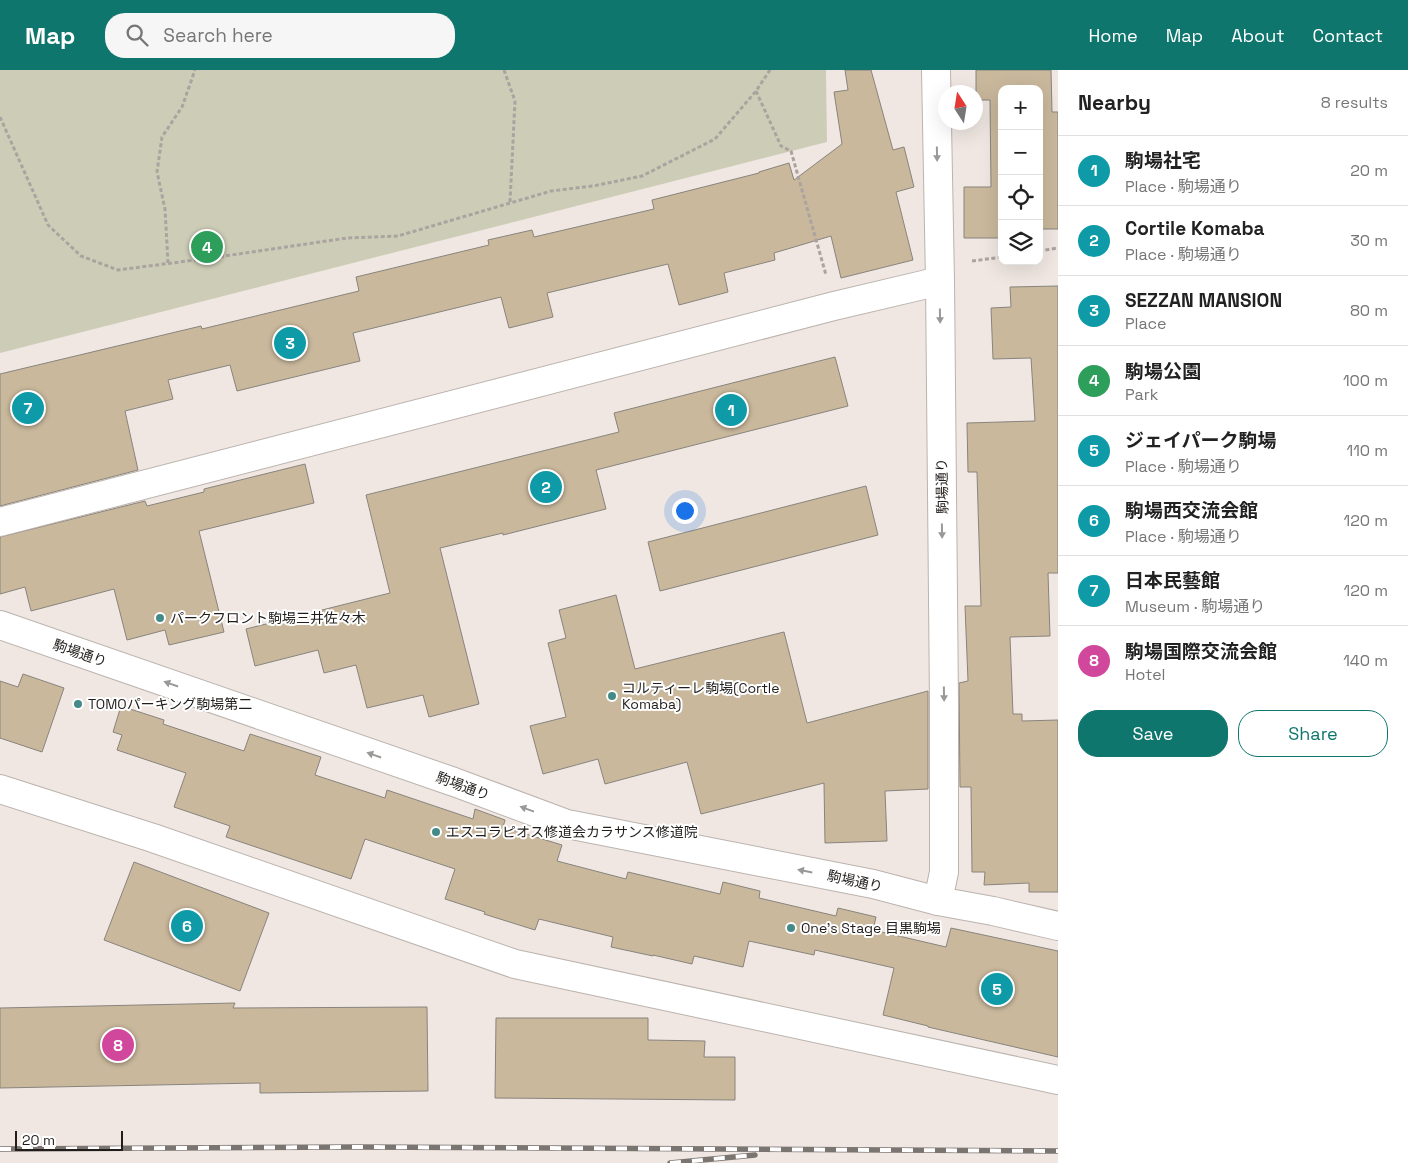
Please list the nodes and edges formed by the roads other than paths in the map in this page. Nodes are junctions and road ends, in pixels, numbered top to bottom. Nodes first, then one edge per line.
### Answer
1 (936, 70) edge
2 (940, 281) junction
3 (0, 522) edge
4 (0, 625) edge
5 (0, 789) edge
6 (938, 900) junction
7 (1058, 926) edge
8 (1058, 1080) edge

1 -> 2 street, 駒場通り
2 - 3 street
2 -> 6 street, 駒場通り
6 -> 4 street, 駒場通り
5 - 8 street
6 - 7 street, 駒場通り

